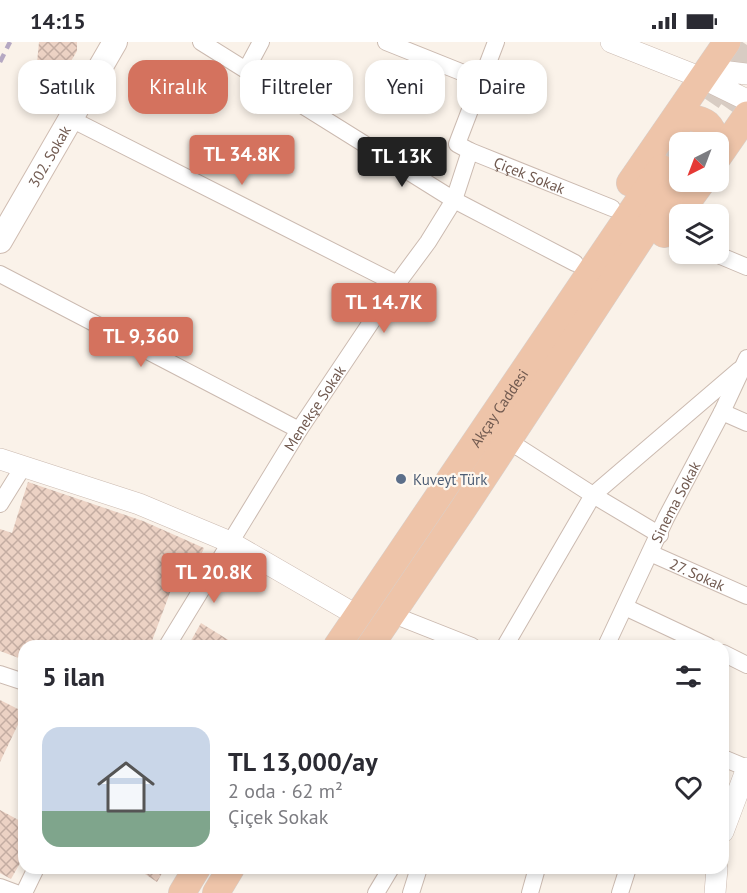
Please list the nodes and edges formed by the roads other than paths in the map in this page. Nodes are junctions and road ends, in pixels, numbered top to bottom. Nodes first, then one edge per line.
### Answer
1 (116, 42) edge
2 (201, 42) edge
3 (261, 42) edge
4 (386, 42) edge
5 (496, 42) edge
6 (611, 42) edge
7 (727, 42) edge
8 (251, 60) edge
9 (489, 60) edge
10 (240, 66) edge
11 (457, 70) edge
12 (747, 74) edge
13 (702, 78) junction
14 (747, 100) edge
15 (316, 114) edge
16 (468, 114) edge
17 (747, 115) edge
18 (71, 119) junction
19 (713, 132) edge
20 (662, 135) junction
21 (729, 141) edge
22 (470, 152) junction
23 (669, 191) tunnel mouth
24 (670, 192) tunnel mouth
25 (454, 200) junction
26 (612, 208) junction
27 (669, 239) edge
28 (0, 241) edge
29 (729, 259) edge
30 (575, 263) junction
31 (747, 267) edge
32 (0, 274) edge
33 (397, 284) junction
34 (745, 362) edge
35 (722, 412) junction
36 (747, 423) edge
37 (298, 430) junction
38 (515, 445) junction
39 (0, 459) edge
40 (22, 467) junction
41 (442, 491) junction
42 (593, 495) junction
43 (0, 504) edge
44 (463, 509) junction
45 (660, 535) junction
46 (230, 542) junction
47 (650, 554) junction
48 (747, 596) edge
49 (625, 607) junction
50 (391, 614) junction
51 (358, 616) junction
52 (171, 640) edge
53 (341, 640) edge
54 (374, 640) edge
55 (457, 640) edge
56 (509, 640) edge
57 (609, 640) edge
58 (695, 640) edge
59 (729, 656) edge
60 (747, 664) edge
61 (0, 674) edge
62 (18, 680) edge
63 (729, 760) edge
64 (747, 767) edge
65 (729, 816) edge
66 (33, 874) edge
67 (193, 874) edge
68 (227, 874) edge
69 (387, 874) edge
70 (417, 874) edge
71 (535, 874) edge
72 (626, 874) edge
73 (717, 874) edge
74 (0, 887) edge
75 (16, 893) edge
76 (24, 893) edge
77 (182, 893) edge
78 (216, 893) edge
79 (376, 893) edge
80 (411, 893) edge
81 (530, 893) edge
82 (620, 893) edge
83 (715, 893) edge

1 - 18 main road, 302. Sokak
2 - 10 street
3 - 8 street
4 - 11 street
5 - 9 street
6 - 13 street
7 - 13 highway
12 - 13 street
13 - 14 street
13 - 20 highway
15 - 25 street
16 - 22 street
17 - 21 highway
18 - 28 main road, 302. Sokak
18 - 33 street
19 - 20 highway
20 - 26 highway
22 - 25 street
22 - 26 street, Çiçek Sokak
23 - 41 highway, Akçay Caddesi
24 - 44 highway, Akçay Caddesi
25 - 30 street
25 - 33 street, Menekşe Sokak
26 - 30 highway
27 - 38 highway
29 - 31 street
30 - 41 highway
32 - 37 street
33 - 37 street, Menekşe Sokak
34 - 35 street, Sinema Sokak
34 - 42 street
35 - 36 street
35 - 45 street, Sinema Sokak
37 - 46 street, Menekşe Sokak
38 - 42 street
38 - 44 highway
39 - 40 street
40 - 43 street
40 - 46 street
41 - 51 highway, Akçay Caddesi
42 - 45 street
42 - 56 street
44 - 50 highway, Akçay Caddesi
45 - 47 street, Sinema Sokak
46 - 51 street
46 - 52 street, Menekşe Sokak
47 - 48 street, 27. Sokak
47 - 49 street, Sinema Sokak
49 - 57 street, Sinema Sokak
49 - 58 street
50 - 54 highway, Akçay Caddesi
50 - 55 street
51 - 53 highway, Akçay Caddesi
59 - 60 street
61 - 62 street
63 - 64 street
64 - 65 street
66 - 76 street
67 - 77 highway
68 - 78 highway
69 - 79 street
70 - 80 street
71 - 81 street
72 - 82 street
73 - 83 street
74 - 75 street

